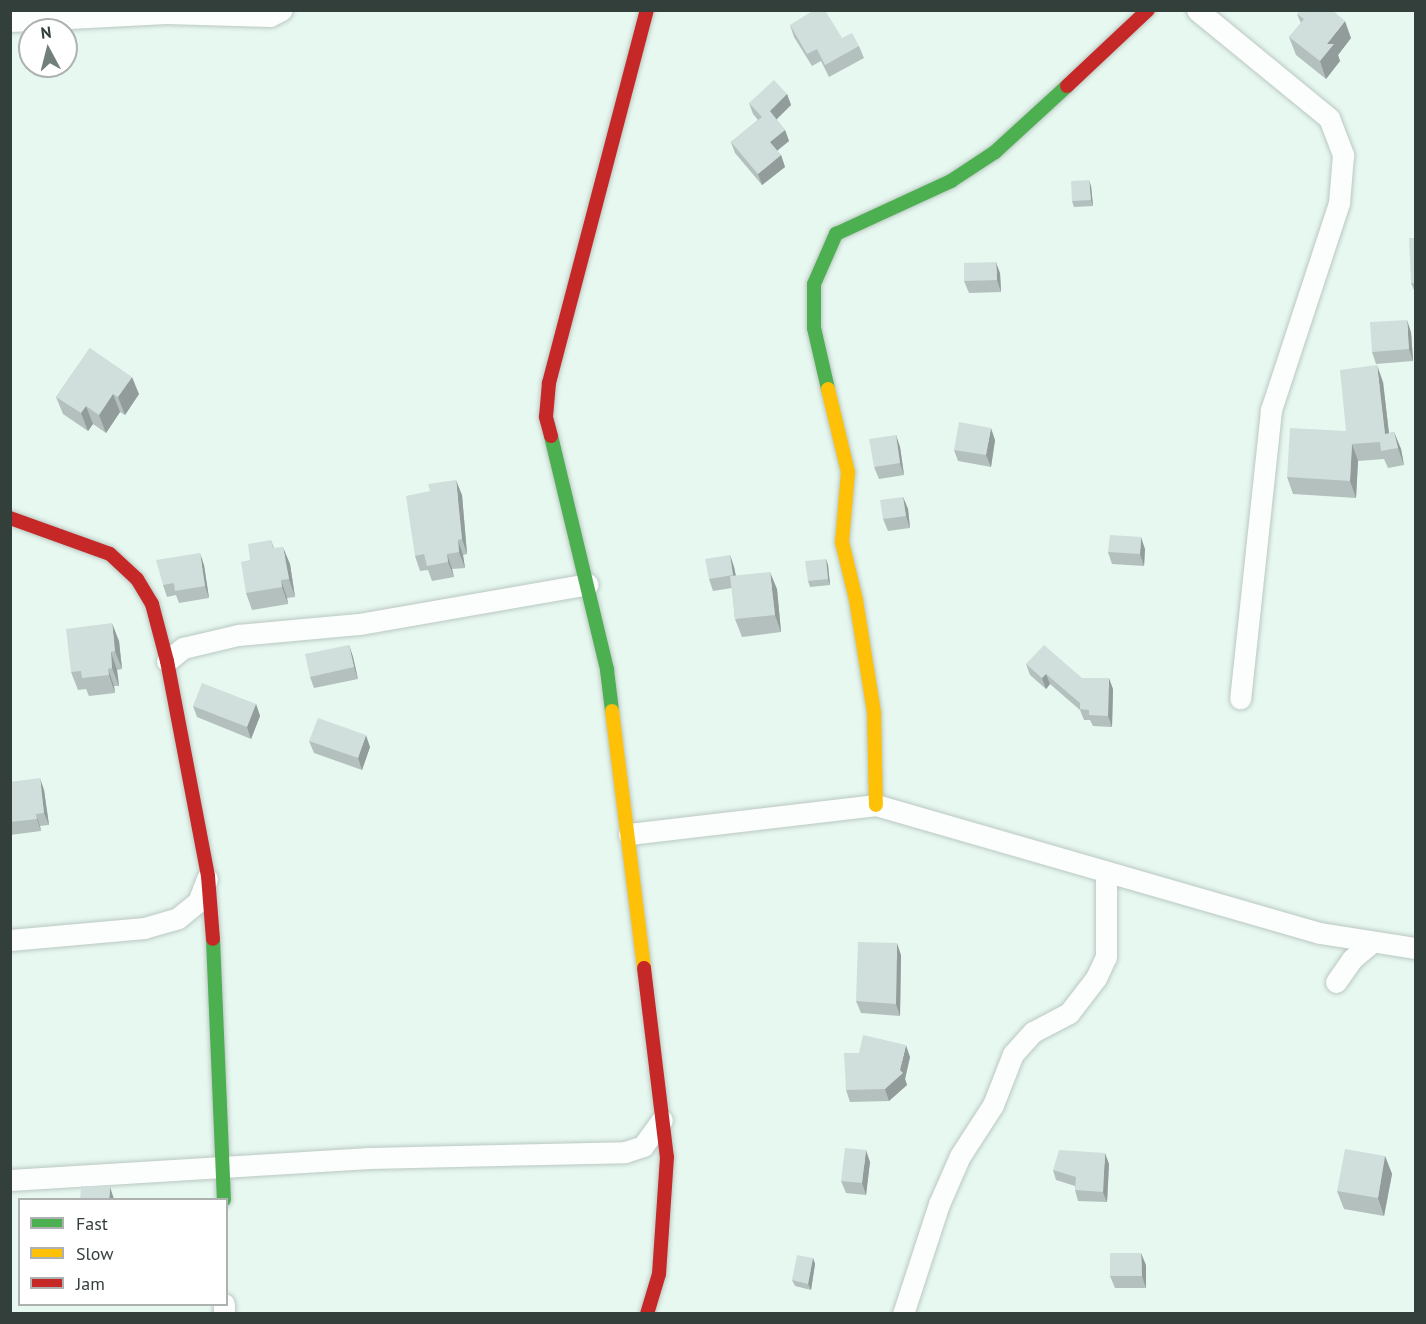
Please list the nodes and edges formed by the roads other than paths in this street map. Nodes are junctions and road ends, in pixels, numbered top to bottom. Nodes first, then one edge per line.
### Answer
1 (282, 10) edge
2 (647, 10) edge
3 (1148, 10) edge
4 (1197, 10) edge
5 (10, 21) edge
6 (10, 518) edge
7 (588, 584) junction
8 (167, 661) junction
9 (1240, 698) dead end
10 (876, 806) junction
11 (629, 834) junction
12 (1106, 874) junction
13 (208, 876) junction
14 (10, 940) edge
15 (1372, 942) junction
16 (1416, 948) edge
17 (1336, 982) dead end
18 (662, 1120) junction
19 (223, 1168) junction
20 (10, 1180) edge
21 (224, 1198) edge
22 (647, 1314) edge
23 (903, 1314) edge

1 - 5 street
2 - 7 street
3 - 10 street
4 - 9 street
6 - 8 street
7 - 8 street
7 - 11 street
8 - 13 street
10 - 11 street
10 - 12 street
11 - 18 street
12 - 15 street
12 - 23 street
13 - 14 street
13 - 19 street
15 - 16 street
15 - 17 street
18 - 19 street
18 - 22 street
19 - 20 street
19 - 21 street

